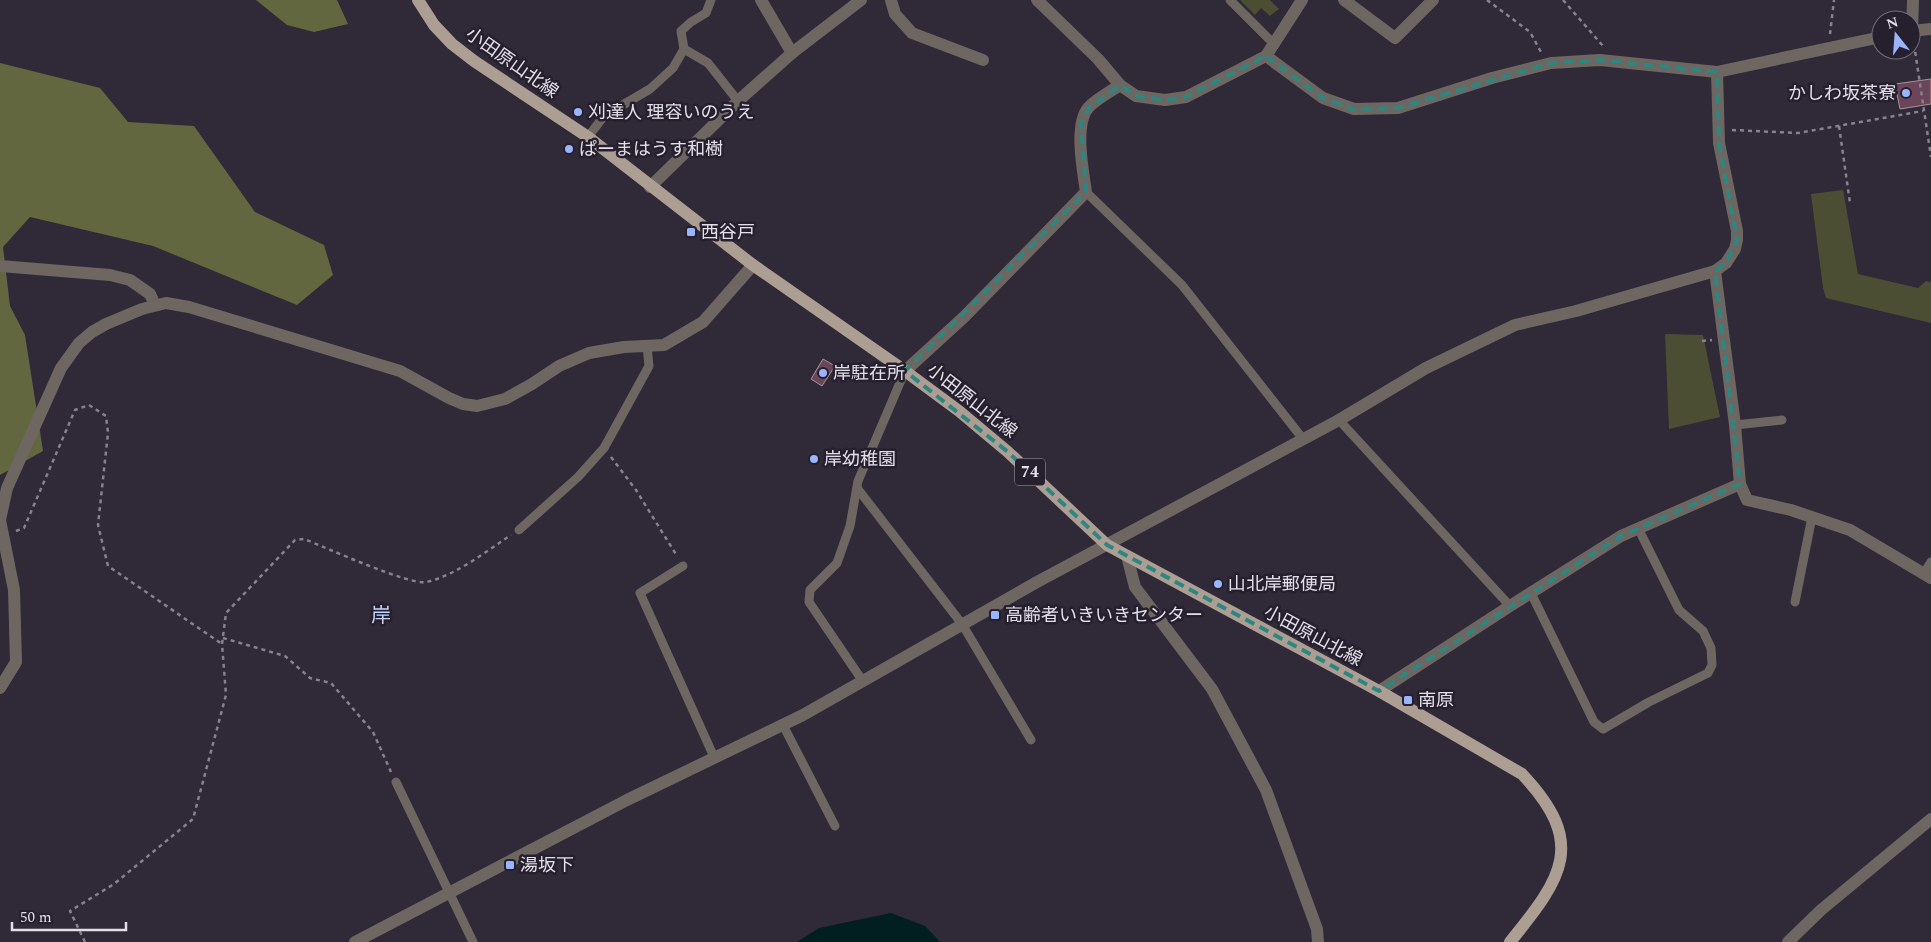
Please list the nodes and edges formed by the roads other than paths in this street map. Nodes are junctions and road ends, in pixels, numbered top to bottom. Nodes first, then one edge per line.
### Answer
1 (418, 0) edge
2 (711, 0) edge
3 (761, 0) edge
4 (861, 0) edge
5 (891, 0) edge
6 (1038, 0) edge
7 (1230, 0) edge
8 (1302, 0) edge
9 (1433, 0) edge
10 (1347, 1) edge
11 (1871, 39) edge
12 (1274, 44) junction
13 (684, 49) junction
14 (792, 53) junction
15 (1266, 56) junction
16 (983, 60) dead end
17 (1717, 72) junction
18 (1120, 85) junction
19 (738, 101) junction
20 (588, 137) junction
21 (650, 187) junction
22 (1086, 192) junction
23 (753, 265) junction
24 (0, 266) edge
25 (1714, 271) junction
26 (155, 305) junction
27 (647, 346) junction
28 (905, 371) junction
29 (1339, 420) junction
30 (1782, 420) dead end
31 (1735, 425) junction
32 (1303, 439) junction
33 (1740, 484) junction
34 (857, 488) junction
35 (1812, 517) junction
36 (0, 520) edge
37 (1638, 528) junction
38 (519, 530) road end
39 (1107, 545) junction
40 (1127, 556) junction
41 (683, 566) road end
42 (1929, 571) edge
43 (1531, 593) junction
44 (1795, 602) dead end
45 (1510, 606) junction
46 (962, 624) junction
47 (862, 680) junction
48 (0, 688) edge
49 (1379, 691) junction
50 (783, 724) junction
51 (1031, 740) dead end
52 (714, 757) junction
53 (396, 782) road end
54 (1931, 819) edge
55 (835, 826) dead end
56 (449, 893) junction
57 (355, 942) edge
58 (473, 942) edge
59 (1318, 942) edge
60 (1510, 942) edge
61 (1788, 942) edge

1 - 20 main road, 小田原山北線 / 74
2 - 13 lane
3 - 14 street
4 - 14 street
5 - 16 street
6 - 18 street
7 - 12 lane
8 - 12 street
9 - 10 street
11 - 17 street
12 - 15 street
13 - 19 lane
13 - 20 lane
14 - 19 street
15 - 17 street
15 - 18 street
17 - 25 street
18 - 22 street
19 - 21 street
20 - 21 main road, 小田原山北線 / 74
21 - 23 main road, 小田原山北線 / 74
22 - 28 street
22 - 32 lane
23 - 27 street
23 - 28 main road, 小田原山北線 / 74
24 - 26 street
25 - 29 street
25 - 31 street
26 - 27 street
26 - 36 street
27 - 38 lane
28 - 34 lane
28 - 39 main road, 小田原山北線 / 74
29 - 32 street
29 - 45 lane
30 - 31 lane
31 - 33 street
32 - 39 street
33 - 35 street
33 - 37 street
34 - 46 lane
34 - 47 lane
35 - 42 street
35 - 44 lane
36 - 48 street
37 - 43 street
37 - 43 lane
39 - 40 main road, 小田原山北線 / 74
39 - 46 street
40 - 49 main road, 小田原山北線 / 74
40 - 59 street
41 - 52 lane
43 - 45 street
45 - 49 street
46 - 47 street
46 - 51 lane
47 - 50 street
49 - 60 main road, 小田原山北線 / 74
50 - 52 street
50 - 55 lane
52 - 56 street
53 - 56 lane
54 - 61 street
56 - 57 street
56 - 58 lane

